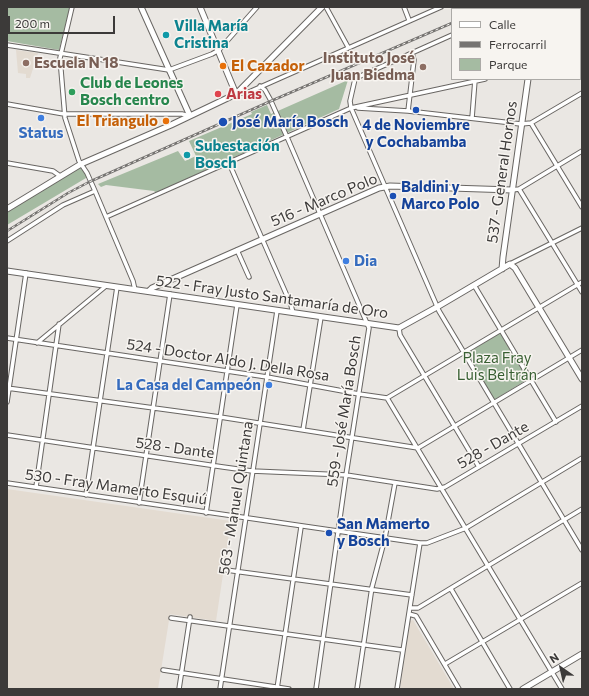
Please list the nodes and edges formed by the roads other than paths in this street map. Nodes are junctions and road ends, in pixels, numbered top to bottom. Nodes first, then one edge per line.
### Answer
1 (72, 7) edge
2 (141, 7) edge
3 (200, 7) edge
4 (257, 7) edge
5 (322, 7) edge
6 (326, 7) edge
7 (404, 7) edge
8 (441, 7) edge
9 (410, 20) junction
10 (451, 35) edge
11 (7, 45) edge
12 (348, 47) junction
13 (219, 50) junction
14 (61, 53) junction
15 (412, 53) junction
16 (170, 70) junction
17 (475, 80) edge
18 (528, 80) edge
19 (260, 86) junction
20 (582, 93) edge
21 (236, 94) junction
22 (410, 96) junction
23 (7, 104) edge
24 (351, 108) junction
25 (408, 111) junction
26 (64, 114) junction
27 (190, 116) junction
28 (472, 118) junction
29 (531, 123) junction
30 (521, 124) junction
31 (287, 137) junction
32 (582, 151) edge
33 (7, 163) edge
34 (229, 163) junction
35 (81, 164) junction
36 (557, 166) junction
37 (60, 176) junction
38 (384, 186) junction
39 (519, 189) junction
40 (512, 190) junction
41 (95, 191) junction
42 (582, 207) edge
43 (7, 209) edge
44 (321, 214) junction
45 (106, 218) junction
46 (582, 228) edge
47 (262, 239) junction
48 (7, 241) edge
49 (552, 242) junction
50 (237, 250) junction
51 (510, 264) junction
52 (502, 268) junction
53 (7, 271) edge
54 (26, 273) junction
55 (249, 277) dead end
56 (582, 282) edge
57 (578, 284) junction
58 (474, 285) junction
59 (106, 286) junction
60 (117, 287) junction
61 (135, 290) junction
62 (149, 291) junction
63 (582, 292) edge
64 (170, 294) junction
65 (237, 305) junction
66 (437, 307) junction
67 (539, 308) junction
68 (277, 311) junction
69 (293, 313) junction
70 (321, 317) junction
71 (59, 324) junction
72 (369, 324) junction
73 (399, 328) junction
74 (502, 330) junction
75 (7, 338) edge
76 (16, 340) junction
77 (37, 343) junction
78 (56, 346) junction
79 (582, 350) edge
80 (107, 353) junction
81 (463, 353) junction
82 (569, 358) junction
83 (160, 361) junction
84 (227, 370) junction
85 (425, 376) junction
86 (267, 377) junction
87 (582, 379) edge
88 (532, 380) junction
89 (310, 385) junction
90 (8, 388) edge
91 (49, 394) junction
92 (359, 394) junction
93 (387, 398) junction
94 (100, 400) junction
95 (7, 402) edge
96 (493, 402) junction
97 (582, 406) edge
98 (154, 408) junction
99 (220, 417) junction
100 (556, 422) junction
101 (260, 424) junction
102 (455, 426) junction
103 (303, 430) junction
104 (7, 435) edge
105 (352, 438) junction
106 (42, 441) junction
107 (518, 444) junction
108 (92, 448) junction
109 (418, 448) junction
110 (147, 456) junction
111 (582, 458) edge
112 (212, 466) junction
113 (479, 467) junction
114 (252, 471) junction
115 (346, 475) junction
116 (542, 482) junction
117 (7, 483) edge
118 (394, 483) junction
119 (36, 487) junction
120 (442, 488) junction
121 (86, 495) junction
122 (139, 503) junction
123 (582, 509) edge
124 (206, 512) junction
125 (246, 519) junction
126 (564, 520) junction
127 (301, 527) junction
128 (466, 528) junction
129 (338, 532) junction
130 (385, 538) junction
131 (420, 543) junction
132 (582, 550) edge
133 (488, 567) junction
134 (226, 570) dead end
135 (237, 572) junction
136 (293, 580) junction
137 (582, 582) edge
138 (331, 585) junction
139 (451, 589) junction
140 (372, 591) junction
141 (412, 596) junction
142 (410, 608) junction
143 (409, 614) junction
144 (172, 618) dead end
145 (190, 619) junction
146 (520, 619) junction
147 (229, 625) junction
148 (286, 634) junction
149 (323, 639) junction
150 (483, 642) junction
151 (363, 645) junction
152 (402, 650) junction
153 (582, 654) edge
154 (445, 664) junction
155 (163, 670) dead end
156 (552, 672) junction
157 (182, 673) junction
158 (221, 679) junction
159 (277, 688) edge
160 (179, 689) edge
161 (220, 689) edge
162 (289, 689) edge
163 (316, 689) edge
164 (357, 689) edge
165 (397, 689) edge
166 (459, 689) edge
167 (510, 689) edge
168 (523, 689) edge
169 (562, 689) edge

1 - 14 street
2 - 16 street
3 - 13 street
4 - 13 street
5 - 21 street
6 - 12 street
7 - 9 street
8 - 9 street
9 - 12 street
10 - 15 street
11 - 14 street
12 - 19 street
13 - 16 street
13 - 21 street
14 - 16 street
14 - 26 street
15 - 22 street
15 - 24 street
16 - 27 street
17 - 22 street
17 - 28 street
18 - 30 street, 537 - General Hornos
19 - 21 street
19 - 31 street, 559 - José María Bosch
20 - 29 street
21 - 27 street
22 - 24 street
22 - 25 street
23 - 26 street
24 - 25 street
24 - 31 street
24 - 38 street
25 - 28 street
26 - 27 street
26 - 35 street
27 - 35 street
28 - 30 street
29 - 30 street
29 - 36 street
30 - 40 street, 537 - General Hornos
31 - 34 street
31 - 44 street, 559 - José María Bosch
32 - 36 street, 516 - Marco Polo
33 - 37 street
34 - 45 street
34 - 47 street
35 - 37 street
35 - 41 street
36 - 39 street, 516 - Marco Polo
36 - 42 street
37 - 43 street
38 - 40 street, 516 - Marco Polo
38 - 44 street, 516 - Marco Polo
38 - 66 street
39 - 40 street, 516 - Marco Polo
39 - 49 street
40 - 52 street, 537 - General Hornos
41 - 45 street
41 - 48 street
44 - 47 street, 516 - Marco Polo
44 - 72 street, 559 - José María Bosch
45 - 61 street
46 - 49 street, 522 - Fray Justo Santamaría de Oro
47 - 50 street, 516 - Marco Polo
47 - 69 street
49 - 51 street, 522 - Fray Justo Santamaría de Oro
49 - 57 street
50 - 55 street
50 - 62 street, 516 - Marco Polo
51 - 52 street, 522 - Fray Justo Santamaría de Oro
51 - 67 street
52 - 58 street, 522 - Fray Justo Santamaría de Oro
53 - 54 street, 522 - Fray Justo Santamaría de Oro
54 - 59 street, 522 - Fray Justo Santamaría de Oro
54 - 76 street
56 - 57 street
57 - 63 street
57 - 67 street
58 - 66 street, 522 - Fray Justo Santamaría de Oro
58 - 74 street
59 - 60 street, 522 - Fray Justo Santamaría de Oro
59 - 71 street
60 - 61 street, 522 - Fray Justo Santamaría de Oro
60 - 80 street
61 - 62 street, 522 - Fray Justo Santamaría de Oro
62 - 64 street, 522 - Fray Justo Santamaría de Oro
64 - 65 street, 522 - Fray Justo Santamaría de Oro
64 - 83 street
65 - 68 street, 522 - Fray Justo Santamaría de Oro
65 - 84 street
66 - 73 street, 522 - Fray Justo Santamaría de Oro
66 - 81 street
67 - 74 street
67 - 82 street
68 - 69 street, 522 - Fray Justo Santamaría de Oro
68 - 86 street, 563 - Manuel Quintana
69 - 70 street, 522 - Fray Justo Santamaría de Oro
70 - 72 street, 522 - Fray Justo Santamaría de Oro
70 - 89 street
71 - 77 street
71 - 78 street
72 - 73 street, 522 - Fray Justo Santamaría de Oro
72 - 92 street, 559 - José María Bosch
73 - 85 street
74 - 81 street
74 - 88 street
75 - 76 street, 524 - Doctor Aldo J. Della Rosa
76 - 77 street, 524 - Doctor Aldo J. Della Rosa
76 - 90 street
77 - 78 street, 524 - Doctor Aldo J. Della Rosa
78 - 80 street, 524 - Doctor Aldo J. Della Rosa
78 - 91 street
79 - 82 street
80 - 83 street, 524 - Doctor Aldo J. Della Rosa
80 - 94 street
81 - 85 street
81 - 96 street
82 - 87 street
82 - 88 street
83 - 84 street, 524 - Doctor Aldo J. Della Rosa
83 - 98 street
84 - 86 street, 524 - Doctor Aldo J. Della Rosa
84 - 99 street
85 - 93 street
85 - 102 street
86 - 89 street, 524 - Doctor Aldo J. Della Rosa
86 - 101 street, 563 - Manuel Quintana
88 - 96 street
88 - 100 street
89 - 92 street, 524 - Doctor Aldo J. Della Rosa
89 - 103 street
90 - 91 street
90 - 95 street
91 - 94 street
91 - 106 street
92 - 93 street, 524 - Doctor Aldo J. Della Rosa
92 - 105 street, 559 - José María Bosch
93 - 109 street
94 - 98 street
94 - 108 street
96 - 102 street
96 - 107 street
97 - 100 street, 528 - Dante
98 - 99 street
98 - 110 street
99 - 101 street
99 - 112 street
100 - 107 street, 528 - Dante
101 - 103 street
101 - 114 street, 563 - Manuel Quintana
102 - 109 street
102 - 113 street
103 - 105 street
104 - 106 street, 528 - Dante
105 - 109 street
105 - 115 street, 559 - José María Bosch
106 - 108 street, 528 - Dante
106 - 119 street
107 - 113 street, 528 - Dante
107 - 116 street
108 - 110 street, 528 - Dante
108 - 121 street
109 - 120 street
110 - 112 street, 528 - Dante
110 - 122 street
111 - 116 street, 530 - Fray Mamerto Esquiú
112 - 114 street, 528 - Dante
112 - 124 street
113 - 120 street, 528 - Dante
114 - 115 street, 528 - Dante
114 - 125 street, 563 - Manuel Quintana
115 - 118 street, 528 - Dante
115 - 129 street, 559 - José María Bosch
116 - 126 street
116 - 128 street, 530 - Fray Mamerto Esquiú
117 - 119 street, 530 - Fray Mamerto Esquiú
118 - 120 street, 528 - Dante
118 - 130 street
119 - 121 street, 530 - Fray Mamerto Esquiú
120 - 128 street
121 - 122 street, 530 - Fray Mamerto Esquiú
122 - 124 street, 530 - Fray Mamerto Esquiú
123 - 126 street
124 - 125 street, 530 - Fray Mamerto Esquiú
125 - 127 street, 530 - Fray Mamerto Esquiú
125 - 135 street, 563 - Manuel Quintana
126 - 132 street
126 - 133 street
127 - 129 street, 530 - Fray Mamerto Esquiú
127 - 136 street
128 - 131 street, 530 - Fray Mamerto Esquiú
128 - 133 street
129 - 130 street, 530 - Fray Mamerto Esquiú
129 - 138 street, 559 - José María Bosch
130 - 131 street, 530 - Fray Mamerto Esquiú
130 - 140 street
131 - 141 street
133 - 139 street
133 - 146 street
134 - 135 street
135 - 136 street
135 - 147 street, 563 - Manuel Quintana
136 - 138 street
136 - 148 street
137 - 146 street
138 - 140 street
138 - 149 street, 559 - José María Bosch
139 - 142 street
139 - 150 street
140 - 141 street
140 - 151 street
141 - 142 street
142 - 143 street
143 - 152 street
143 - 154 street
144 - 145 street
145 - 147 street
145 - 157 street
146 - 150 street
146 - 156 street
147 - 148 street
147 - 158 street, 563 - Manuel Quintana
148 - 149 street
148 - 159 street
149 - 151 street
149 - 163 street, 559 - José María Bosch
150 - 154 street
150 - 167 street
151 - 152 street
151 - 164 street
152 - 165 street
153 - 156 street
154 - 166 street
155 - 157 street
156 - 168 street
156 - 169 street
157 - 158 street
157 - 160 street
158 - 159 street
158 - 161 street, 563 - Manuel Quintana
159 - 162 street

